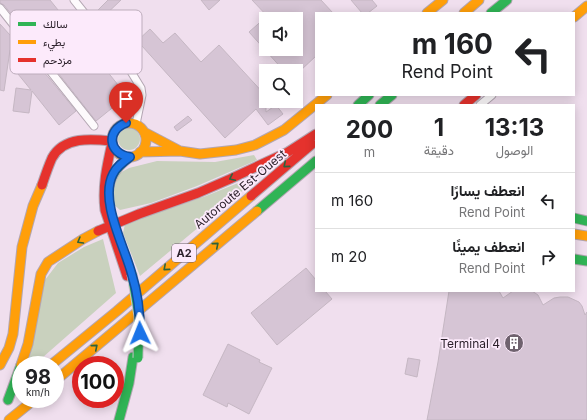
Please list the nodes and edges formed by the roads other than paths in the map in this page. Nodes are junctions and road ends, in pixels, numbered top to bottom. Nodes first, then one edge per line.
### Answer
1 (74, 0) edge
2 (443, 0) edge
3 (479, 0) edge
4 (507, 0) edge
5 (587, 6) edge
6 (0, 8) edge
7 (82, 10) edge
8 (428, 12) edge
9 (465, 12) edge
10 (492, 12) edge
11 (575, 16) edge
12 (10, 20) edge
13 (53, 74) edge
14 (132, 74) edge
15 (326, 96) edge
16 (368, 96) edge
17 (391, 96) edge
18 (475, 96) edge
19 (491, 96) edge
20 (316, 104) edge
21 (359, 104) edge
22 (381, 104) edge
23 (465, 104) edge
24 (481, 104) edge
25 (315, 105) edge
26 (136, 124) junction
27 (94, 126) dead end
28 (144, 132) junction
29 (315, 135) edge
30 (315, 141) edge
31 (112, 142) junction
32 (180, 151) junction
33 (140, 152) junction
34 (130, 157) junction
35 (315, 162) edge
36 (575, 217) edge
37 (587, 220) edge
38 (112, 224) junction
39 (575, 234) edge
40 (587, 236) edge
41 (575, 259) edge
42 (587, 261) edge
43 (24, 356) edge
44 (61, 356) edge
45 (135, 358) junction
46 (0, 365) edge
47 (64, 373) edge
48 (12, 389) edge
49 (12, 397) edge
50 (8, 400) junction
51 (0, 406) edge
52 (25, 408) edge
53 (26, 408) edge
54 (10, 420) edge
55 (20, 420) edge
56 (119, 420) edge
57 (123, 420) edge

1 - 7 street
2 - 8 main road
3 - 9 main road
4 - 10 main road
5 - 11 main road
6 - 12 street
13 - 27 street
14 - 26 street
15 - 20 main road
16 - 21 main road
17 - 22 main road
18 - 23 main road
19 - 24 street
25 - 32 main road
26 - 28 main road
26 - 31 main road
28 - 32 main road
28 - 33 main road
29 -> 38 main road
30 -> 44 main road, Autoroute Est-Ouest / A2
31 - 34 main road
31 - 38 main road
31 - 46 main road
32 - 33 main road
33 - 34 main road
34 - 38 main road
47 -> 35 main road, A2
36 - 37 main road
38 -> 43 main road
38 - 45 main road, bridge
39 - 40 main road
41 - 42 main road
45 - 56 main road
45 - 57 main road
48 - 50 main road
49 - 50 main road
50 - 51 main road
52 - 54 main road
53 - 55 main road

